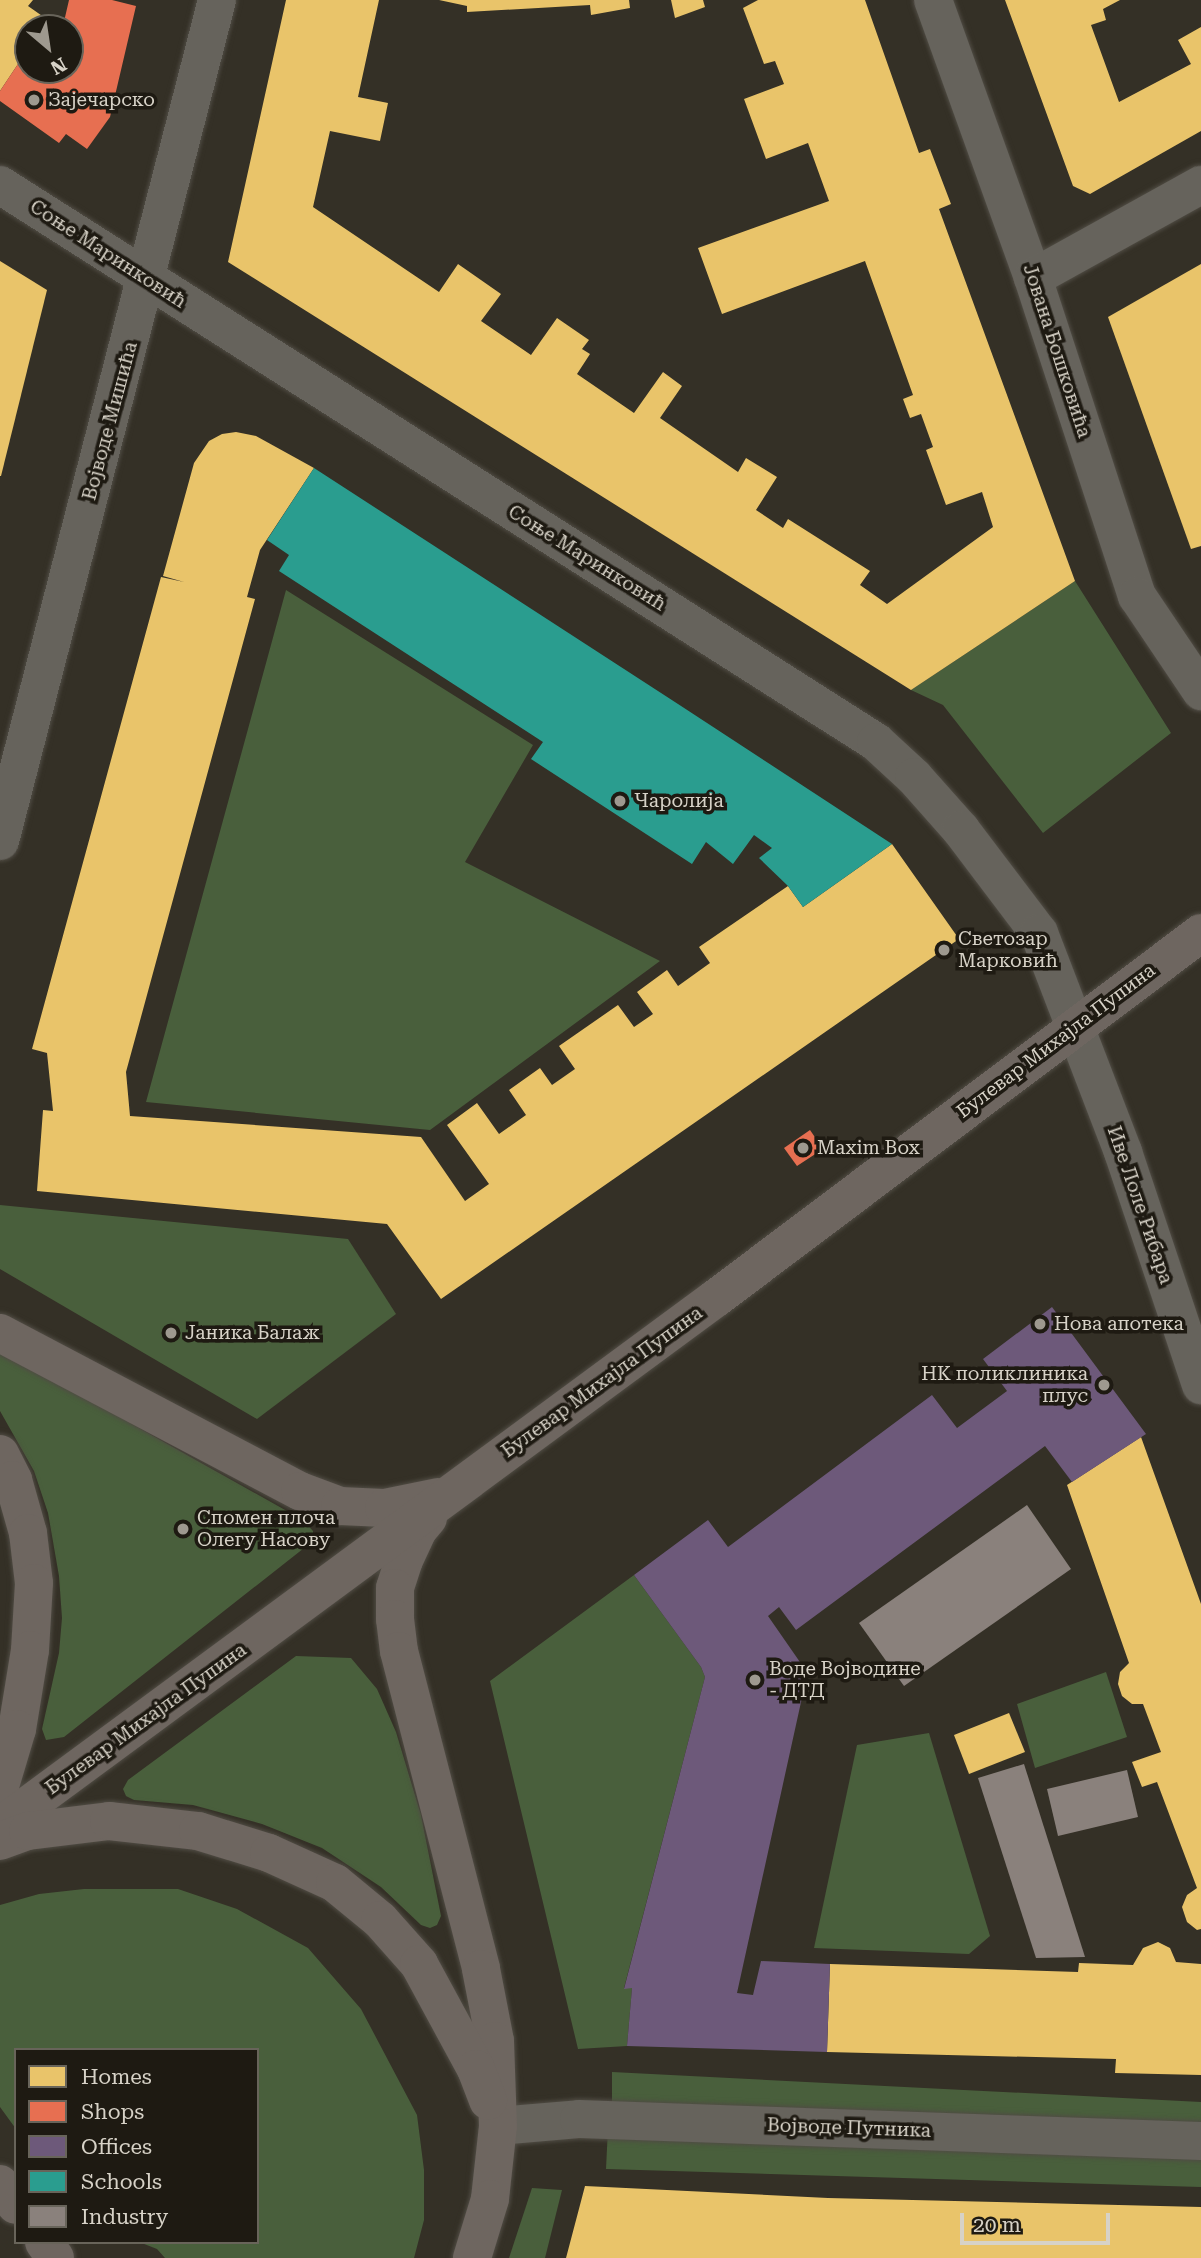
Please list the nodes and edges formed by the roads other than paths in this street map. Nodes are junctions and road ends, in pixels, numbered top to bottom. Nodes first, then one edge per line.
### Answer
1 (217, 0) edge
2 (933, 0) edge
3 (0, 185) edge
4 (1201, 185) edge
5 (1033, 278) junction
6 (147, 279) junction
7 (1201, 691) edge
8 (0, 841) edge
9 (1201, 933) edge
10 (1075, 1027) junction
11 (0, 1334) edge
12 (1201, 1385) edge
13 (0, 1454) edge
14 (447, 1495) junction
15 (0, 1786) edge
16 (0, 1826) edge
17 (0, 1840) edge
18 (498, 2126) junction
19 (1201, 2141) edge
20 (0, 2184) edge
21 (14, 2202) edge
22 (472, 2258) edge

1 - 6 street, Војводе Мишића
2 - 5 street, Јована Бошковића
3 - 6 street, Соње Маринковић
4 - 5 street
5 - 7 street, Јована Бошковића
6 - 8 street, Војводе Мишића
6 - 10 street, Соње Маринковић
9 - 10 main road, Булевар Михајла Пупина
10 - 12 street, Иве Лоле Рибара
10 - 14 main road, Булевар Михајла Пупина
11 - 14 main road
13 - 15 main road
14 - 16 main road, Булевар Михајла Пупина
14 - 18 main road
17 - 18 main road
18 - 19 street, Војводе Путника
18 - 22 main road
20 - 21 main road

